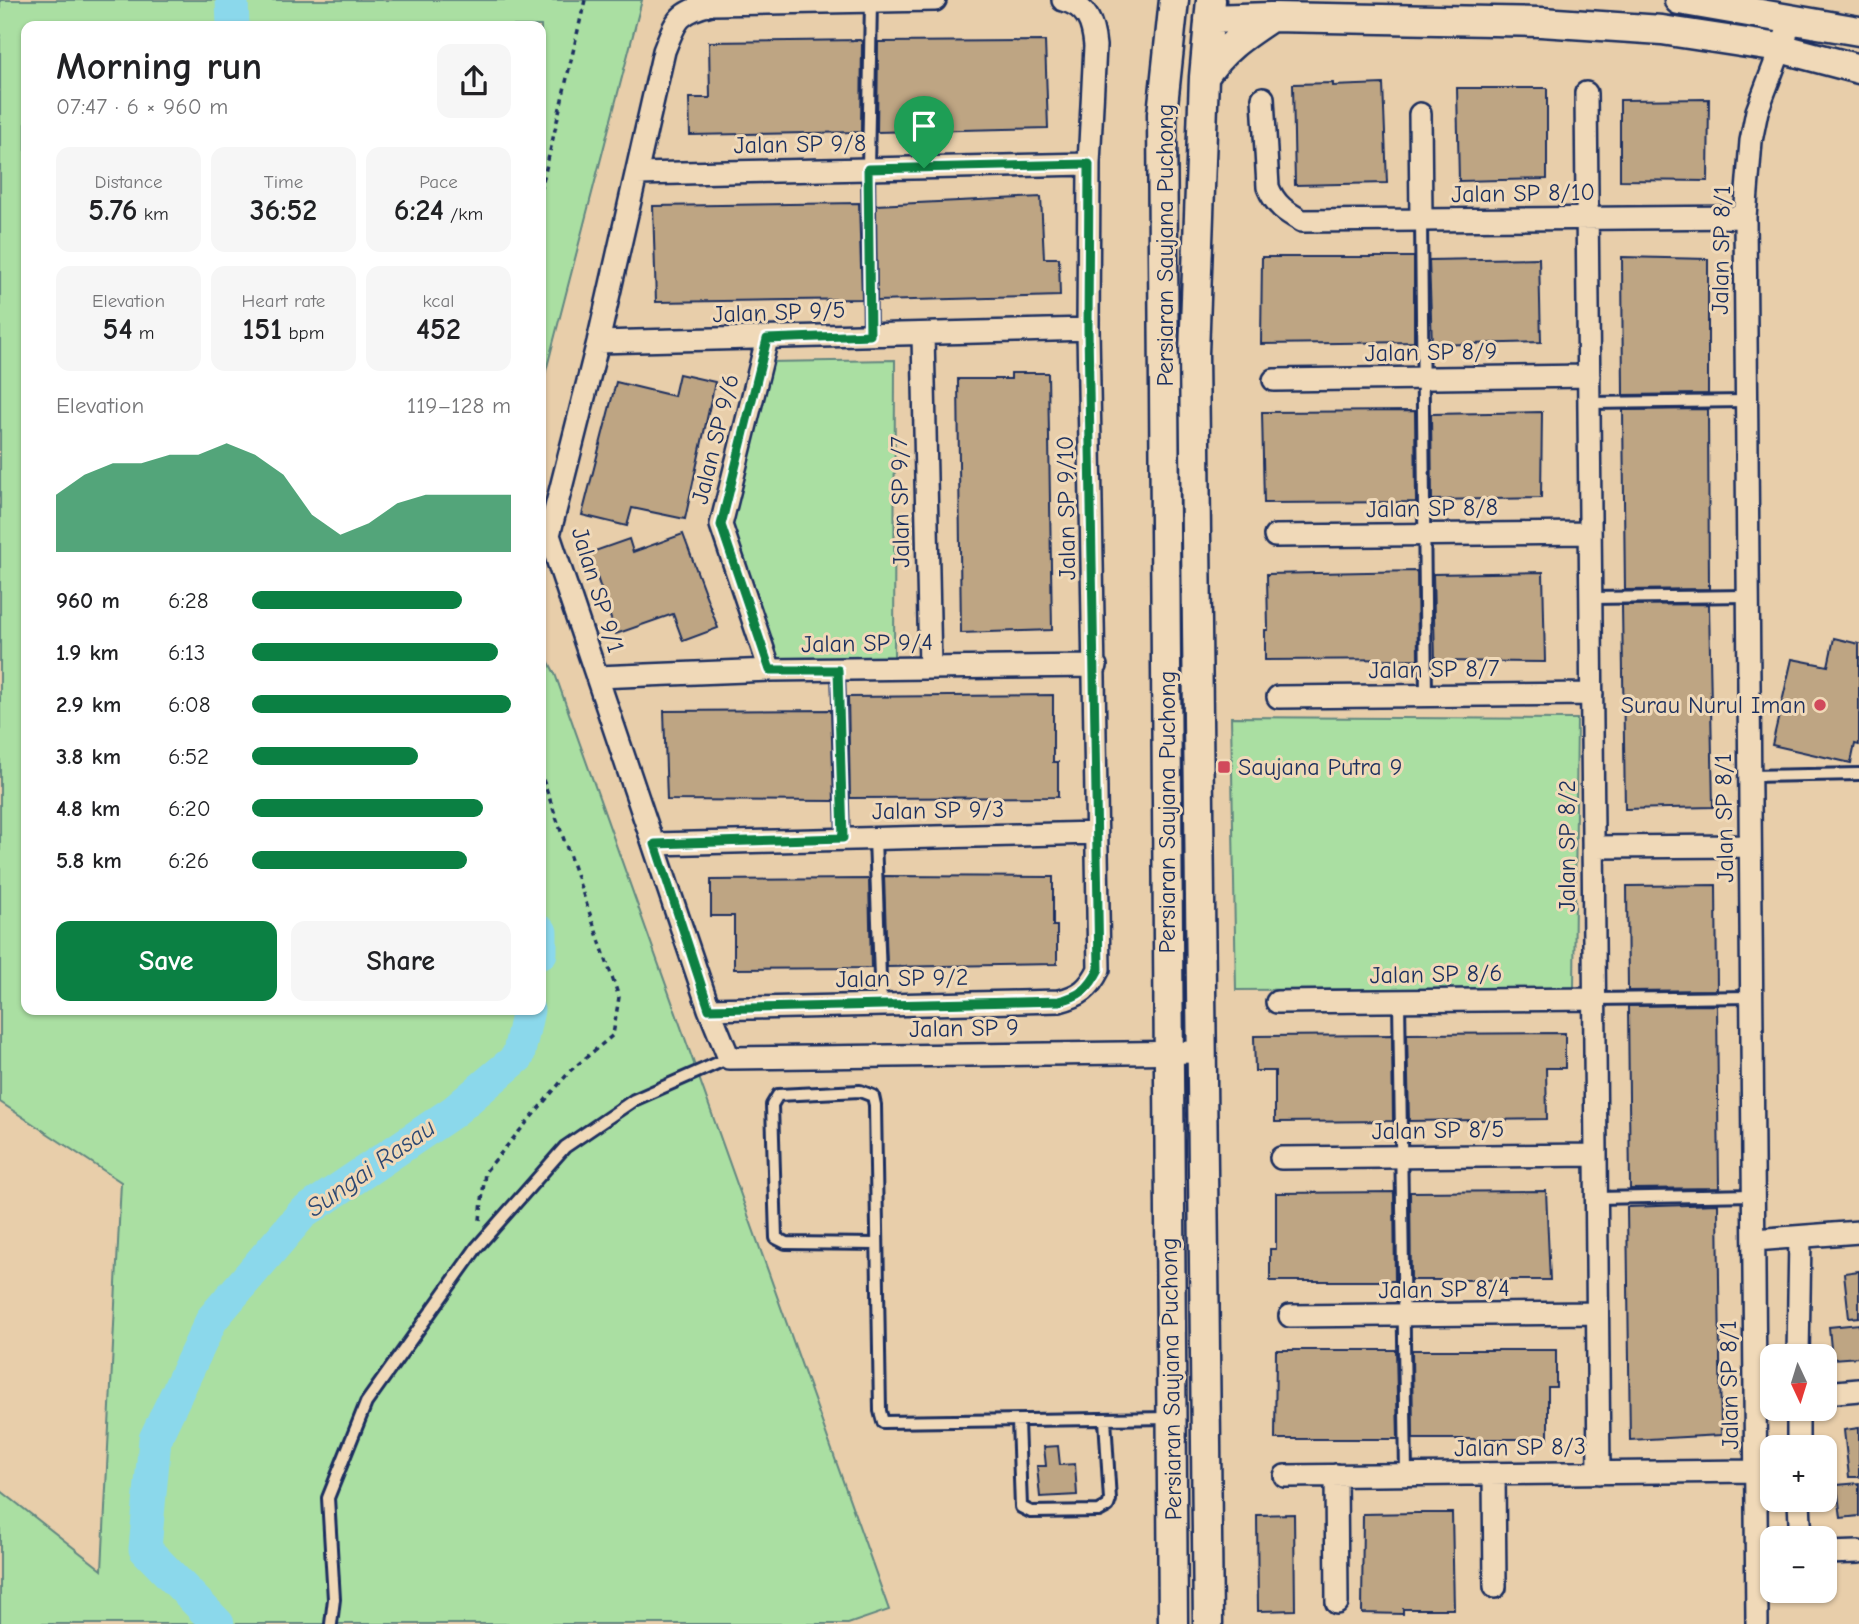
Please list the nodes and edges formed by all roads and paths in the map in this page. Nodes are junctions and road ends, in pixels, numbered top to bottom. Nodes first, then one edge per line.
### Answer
1 (585, 0) edge
2 (935, 0) edge
3 (1063, 0) edge
4 (1679, 0) edge
5 (871, 2) edge
6 (1200, 5) edge
7 (1172, 11) edge
8 (1271, 17) junction
9 (1792, 19) junction
10 (1859, 31) edge
11 (1780, 48) junction
12 (1859, 69) edge
13 (1204, 77) junction
14 (1586, 93) dead end
15 (1263, 98) dead end
16 (1420, 114) dead end
17 (1089, 164) junction
18 (546, 168) edge
19 (868, 169) junction
20 (637, 174) junction
21 (1745, 216) junction
22 (1587, 218) junction
23 (1421, 220) junction
24 (1088, 329) junction
25 (870, 335) junction
26 (923, 335) junction
27 (767, 339) junction
28 (598, 342) junction
29 (1589, 376) junction
30 (1423, 378) junction
31 (1274, 380) dead end
32 (1746, 401) junction
33 (1589, 403) junction
34 (1590, 533) junction
35 (1424, 535) junction
36 (1275, 536) dead end
37 (1748, 596) junction
38 (1591, 598) junction
39 (1096, 666) junction
40 (930, 668) junction
41 (770, 670) junction
42 (838, 670) junction
43 (597, 677) junction
44 (1592, 694) junction
45 (1426, 696) junction
46 (1278, 697) dead end
47 (1859, 774) edge
48 (1750, 776) junction
49 (546, 788) edge
50 (1096, 833) junction
51 (843, 838) junction
52 (875, 838) junction
53 (655, 844) junction
54 (1750, 846) junction
55 (1593, 847) junction
56 (1091, 986) joint
57 (1752, 997) junction
58 (1594, 999) junction
59 (1399, 1001) junction
60 (1277, 1002) dead end
61 (881, 1005) junction
62 (709, 1009) junction
63 (1168, 1051) junction
64 (1200, 1052) junction
65 (729, 1058) junction
66 (1596, 1155) junction
67 (1401, 1157) junction
68 (1281, 1158) dead end
69 (1754, 1195) junction
70 (1596, 1198) junction
71 (1859, 1232) edge
72 (1800, 1238) junction
73 (1754, 1240) junction
74 (877, 1244) junction
75 (477, 1247) junction
76 (1597, 1313) junction
77 (1404, 1315) junction
78 (1290, 1316) dead end
79 (1798, 1344) edge
80 (1859, 1390) edge
81 (1838, 1392) edge
82 (1171, 1418) junction
83 (1105, 1419) junction
84 (1018, 1421) junction
85 (1756, 1471) junction
86 (1599, 1473) junction
87 (1494, 1474) junction
88 (1336, 1475) junction
89 (1406, 1475) junction
90 (1285, 1476) dead end
91 (1859, 1552) edge
92 (1837, 1553) edge
93 (1495, 1587) dead end
94 (1337, 1604) dead end
95 (1209, 1622) edge
96 (331, 1624) edge
97 (1173, 1624) edge
98 (1757, 1624) edge

1 - 18 path
2 - 5 street
3 - 17 street, Jalan SP 9/10
4 - 9 street
5 - 19 lane
5 - 20 street, Jalan SP 9/1
6 - 7 street
6 - 8 street
6 - 13 street, Persiaran Saujana Puchong
7 - 63 street, Persiaran Saujana Puchong
8 - 11 street
8 - 13 street
9 - 10 street
9 - 11 street, Jalan SP 8/1
11 - 12 street
11 - 21 street, Jalan SP 8/1
13 - 64 street, Persiaran Saujana Puchong
14 - 22 street, Jalan SP 8/2
15 - 23 street, Jalan SP 8/10
16 - 23 street
17 - 19 street, Jalan SP 9/8
17 - 24 street, Jalan SP 9/10
19 - 20 street, Jalan SP 9/8
19 - 25 lane
20 - 28 street, Jalan SP 9/1
21 - 22 street, Jalan SP 8/10
21 - 32 street, Jalan SP 8/1
22 - 23 street, Jalan SP 8/10
22 - 29 street, Jalan SP 8/2
23 - 30 lane
24 - 26 street, Jalan SP 9/5
24 - 39 street, Jalan SP 9/10
25 - 26 street, Jalan SP 9/5
25 - 27 street, Jalan SP 9/5
26 - 40 street, Jalan SP 9/7
27 - 28 street, Jalan SP 9/5
27 - 41 street, Jalan SP 9/6
28 - 43 street, Jalan SP 9/1
29 - 30 street, Jalan SP 8/9
29 - 33 street, Jalan SP 8/2
30 - 31 street, Jalan SP 8/9
30 - 35 lane
32 - 33 lane
32 - 37 street, Jalan SP 8/1
33 - 34 street, Jalan SP 8/2
34 - 35 street, Jalan SP 8/8
34 - 38 street, Jalan SP 8/2
35 - 36 street, Jalan SP 8/8
35 - 45 lane
37 - 38 lane
37 - 48 street, Jalan SP 8/1
38 - 44 street, Jalan SP 8/2
39 - 40 street, Jalan SP 9/4
39 - 50 street, Jalan SP 9/10
40 - 42 street, Jalan SP 9/4
41 - 42 street, Jalan SP 9/4
41 - 43 street, Jalan SP 9/4
42 - 51 lane
43 - 53 street, Jalan SP 9/1
44 - 45 street, Jalan SP 8/7
44 - 55 street, Jalan SP 8/2
45 - 46 street, Jalan SP 8/7
47 - 48 lane
48 - 54 street, Jalan SP 8/1
49 - 75 path
50 - 52 street, Jalan SP 9/3
50 - 56 street, Jalan SP 9/10
51 - 52 street, Jalan SP 9/3
51 - 53 street, Jalan SP 9/3
52 - 61 lane
53 - 62 street, Jalan SP 9/1
54 - 55 street
54 - 57 street, Jalan SP 8/1
55 - 58 street, Jalan SP 8/2
56 - 61 street, Jalan SP 9/2
57 - 58 lane
57 - 69 street, Jalan SP 8/1
58 - 59 street, Jalan SP 8/6
58 - 66 street, Jalan SP 8/2
59 - 60 street, Jalan SP 8/6
59 - 67 lane
61 - 62 street, Jalan SP 9/2
62 - 65 street, Jalan SP 9/1
63 - 64 street, Jalan SP 9
63 - 65 street, Jalan SP 9
63 - 82 street, Persiaran Saujana Puchong
64 - 95 street, Persiaran Saujana Puchong
65 - 75 lane
66 - 67 street, Jalan SP 8/5
66 - 70 street, Jalan SP 8/2
67 - 68 street, Jalan SP 8/5
67 - 77 lane
69 - 70 lane
69 - 73 street, Jalan SP 8/1
70 - 76 street, Jalan SP 8/2
71 - 72 street
72 - 73 street
72 - 79 street
73 - 85 street, Jalan SP 8/1
74 - 74 lane
74 - 84 lane
75 - 96 lane
76 - 77 street, Jalan SP 8/4
76 - 86 street, Jalan SP 8/2
77 - 78 street, Jalan SP 8/4
77 - 89 lane
80 - 81 street
82 - 83 lane
82 - 97 street, Persiaran Saujana Puchong
83 - 84 lane
83 - 84 lane
85 - 86 street, Jalan SP 8/3
85 - 98 street, Jalan SP 8/1
86 - 87 street, Jalan SP 8/3
87 - 89 street, Jalan SP 8/3
87 - 93 street
88 - 89 street, Jalan SP 8/3
88 - 90 street, Jalan SP 8/3
88 - 94 street
91 - 92 street

